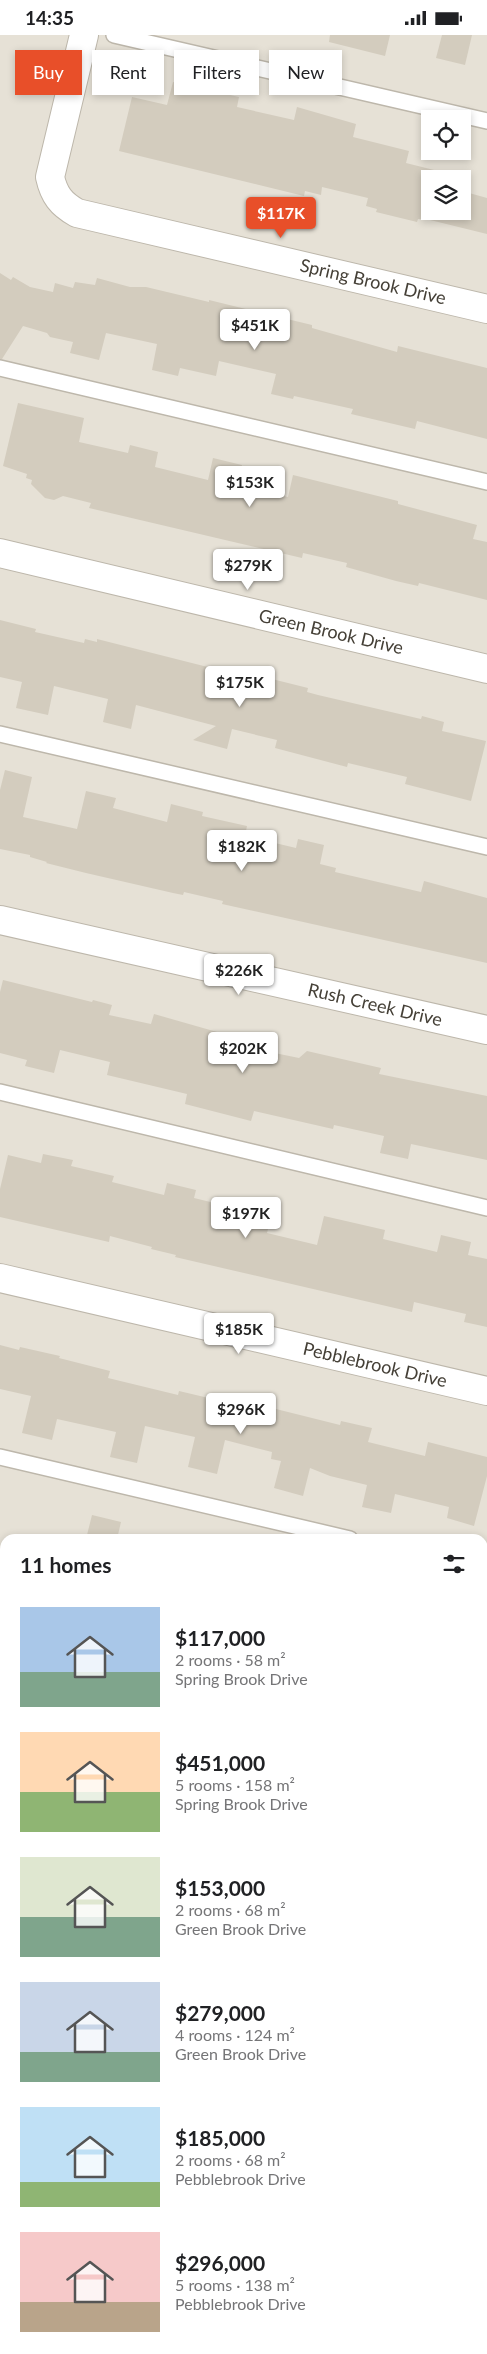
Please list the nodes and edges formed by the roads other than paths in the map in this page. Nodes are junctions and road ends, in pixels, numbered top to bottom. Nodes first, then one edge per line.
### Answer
1 (84, 35) edge
2 (114, 35) edge
3 (487, 121) edge
4 (487, 309) edge
5 (0, 368) edge
6 (487, 482) edge
7 (0, 553) edge
8 (487, 669) edge
9 (0, 734) edge
10 (487, 847) edge
11 (0, 920) edge
12 (487, 1030) edge
13 (0, 1091) edge
14 (487, 1208) edge
15 (0, 1279) edge
16 (487, 1391) edge
17 (0, 1457) edge
18 (329, 1534) edge

1 - 4 street, Spring Brook Drive
2 - 3 lane
5 - 6 lane
7 - 8 street, Green Brook Drive
9 - 10 lane
11 - 12 street, Rush Creek Drive
13 - 14 lane
15 - 16 street, Pebblebrook Drive
17 - 18 lane

